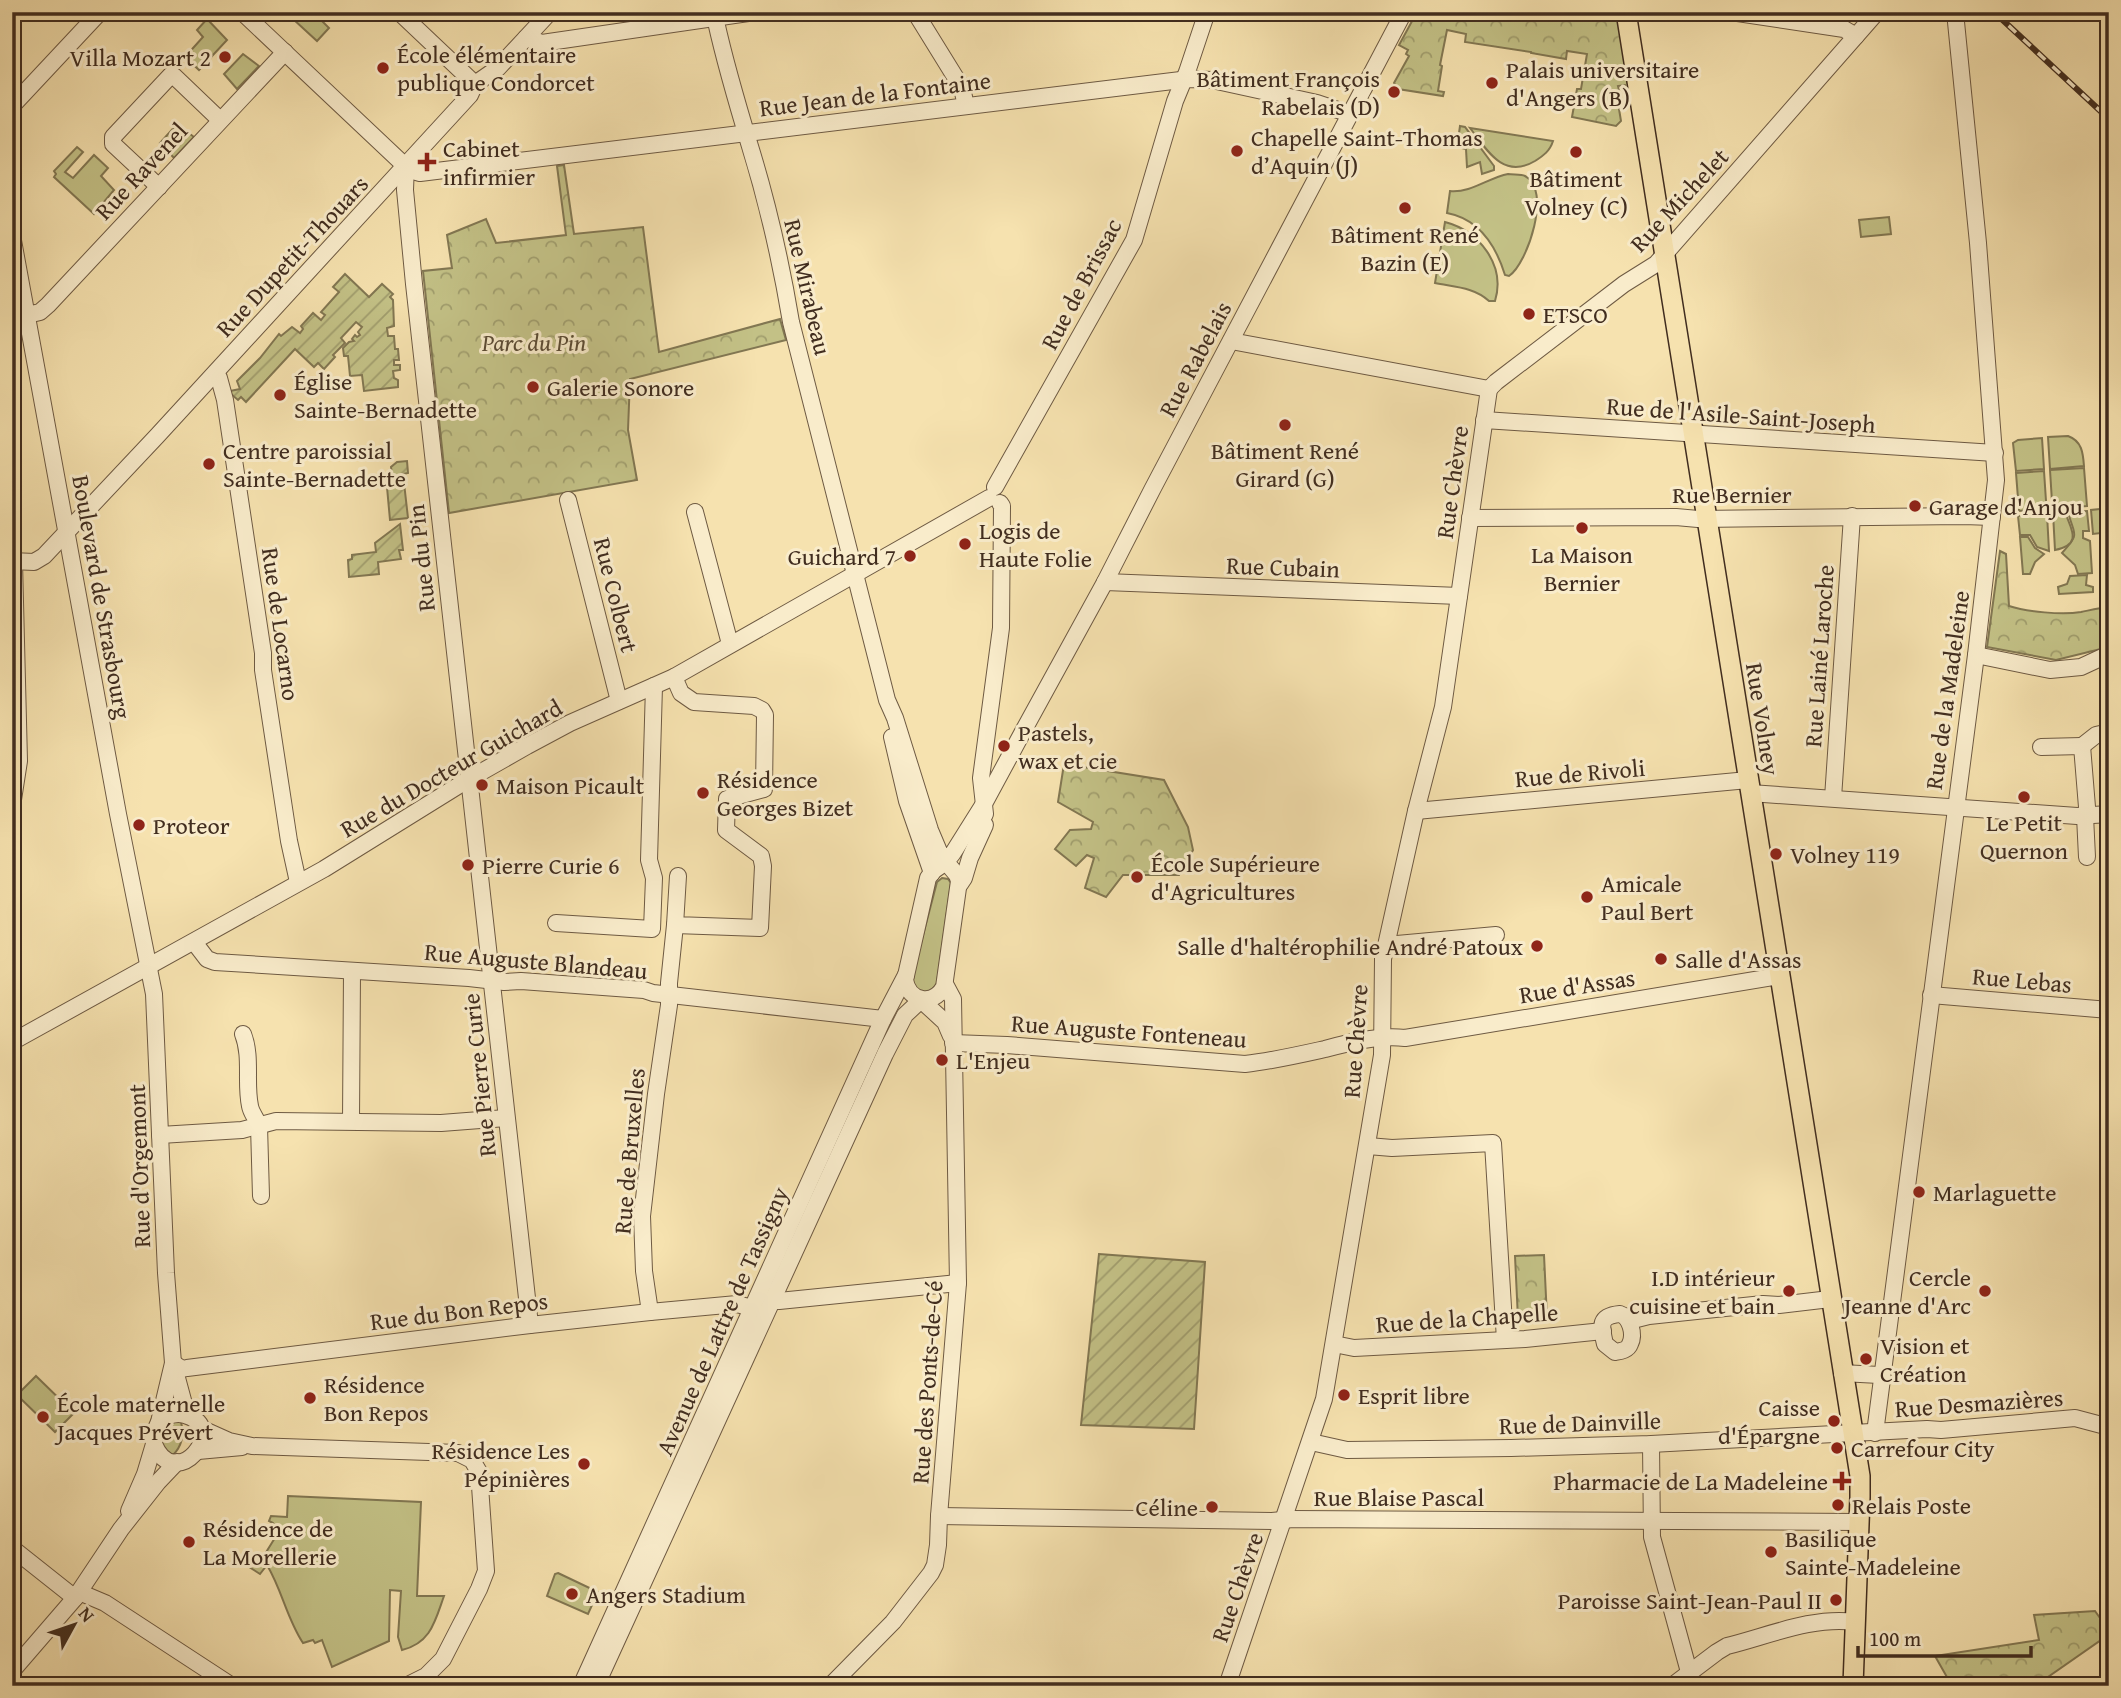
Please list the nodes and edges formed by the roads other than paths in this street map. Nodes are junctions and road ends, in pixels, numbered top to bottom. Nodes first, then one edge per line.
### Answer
1 (92, 12) edge
2 (100, 12) edge
3 (242, 12) edge
4 (399, 12) edge
5 (550, 12) edge
6 (755, 12) edge
7 (915, 12) edge
8 (1208, 12) edge
9 (1404, 12) edge
10 (1626, 12) edge
11 (1731, 12) edge
12 (1877, 12) edge
13 (1955, 12) edge
14 (714, 15) edge
15 (1856, 36) junction
16 (526, 38) junction
17 (285, 52) junction
18 (1183, 80) junction
19 (475, 84) junction
20 (12, 97) edge
21 (12, 106) edge
22 (966, 106) junction
23 (1350, 114) junction
24 (220, 120) junction
25 (746, 134) junction
26 (406, 165) junction
27 (159, 187) junction
28 (12, 234) edge
29 (1665, 253) junction
30 (27, 315) junction
31 (1231, 341) junction
32 (216, 373) junction
33 (1489, 389) junction
34 (1485, 420) junction
35 (1694, 433) junction
36 (1995, 453) junction
37 (995, 496) junction
38 (568, 500) dead end
39 (695, 512) dead end
40 (1852, 516) junction
41 (1992, 517) junction
42 (1471, 518) junction
43 (1706, 519) junction
44 (66, 532) junction
45 (13, 561) edge
46 (855, 573) junction
47 (1105, 582) junction
48 (1459, 596) junction
49 (730, 644) junction
50 (2109, 654) edge
51 (1976, 655) junction
52 (674, 677) junction
53 (654, 686) junction
54 (887, 700) junction
55 (619, 701) junction
56 (1026, 726) junction
57 (2109, 732) edge
58 (2082, 746) junction
59 (2041, 747) dead end
60 (983, 765) junction
61 (1001, 773) junction
62 (469, 779) junction
63 (1749, 786) junction
64 (1833, 798) junction
65 (985, 802) junction
66 (12, 806) edge
67 (1955, 807) junction
68 (1416, 811) junction
69 (2085, 811) junction
70 (2109, 814) edge
71 (981, 833) junction
72 (2087, 857) dead end
73 (946, 862) junction
74 (932, 873) junction
75 (678, 876) dead end
76 (298, 883) junction
77 (960, 884) junction
78 (556, 923) dead end
79 (675, 925) junction
80 (1496, 935) dead end
81 (194, 942) junction
82 (1386, 945) junction
83 (147, 967) junction
84 (352, 972) junction
85 (906, 975) junction
86 (1779, 976) junction
87 (492, 981) junction
88 (944, 984) junction
89 (668, 995) junction
90 (1931, 995) junction
91 (921, 1000) junction
92 (2109, 1010) edge
93 (883, 1019) junction
94 (243, 1034) dead end
95 (1382, 1038) junction
96 (12, 1042) edge
97 (953, 1042) junction
98 (506, 1118) junction
99 (351, 1121) junction
100 (259, 1126) junction
101 (160, 1135) junction
102 (1368, 1146) junction
103 (261, 1196) dead end
104 (958, 1283) junction
105 (773, 1298) junction
106 (1830, 1299) junction
107 (752, 1308) junction
108 (650, 1312) junction
109 (1629, 1321) junction
110 (530, 1325) junction
111 (1603, 1331) junction
112 (1505, 1340) junction
113 (1334, 1345) junction
114 (173, 1363) junction
115 (1842, 1373) junction
116 (1882, 1373) junction
117 (187, 1415) junction
118 (159, 1422) junction
119 (200, 1427) junction
120 (2109, 1427) edge
121 (1851, 1433) junction
122 (1875, 1433) junction
123 (1311, 1442) junction
124 (154, 1444) junction
125 (1651, 1444) junction
126 (252, 1446) junction
127 (198, 1451) junction
128 (177, 1462) junction
129 (939, 1516) junction
130 (1283, 1520) junction
131 (1653, 1520) junction
132 (1859, 1522) junction
133 (121, 1529) junction
134 (12, 1548) edge
135 (93, 1572) junction
136 (77, 1595) junction
137 (105, 1604) junction
138 (1855, 1622) junction
139 (12, 1671) edge
140 (1689, 1672) junction
141 (232, 1686) edge
142 (406, 1686) edge
143 (581, 1686) edge
144 (596, 1686) edge
145 (830, 1686) edge
146 (1227, 1686) edge
147 (1672, 1686) edge
148 (1853, 1686) edge

1 - 20 street
2 - 21 street
3 - 17 street
4 - 19 street
5 - 16 street, Rue Dupetit-Thouars
6 - 14 street
7 - 22 street
8 - 18 street, Rue de Brissac
9 - 23 street, Rue Rabelais
10 - 29 main road, Rue Volney
11 - 15 street
12 - 15 street, Rue Michelet
13 - 36 street, Rue de la Madeleine
14 - 16 street
14 - 25 street, Rue Mirabeau
15 - 29 street, Rue Michelet
16 - 19 street, Rue Dupetit-Thouars
17 - 24 street, Rue Ravenel
17 - 26 street
18 - 22 street, Rue Jean de la Fontaine
18 - 23 street, Rue Jean de la Fontaine
18 - 37 street, Rue de Brissac
19 - 26 street, Rue Dupetit-Thouars
22 - 25 street, Rue Jean de la Fontaine
23 - 31 street, Rue Rabelais
24 - 27 street, Rue Ravenel
24 - 27 street
25 - 26 street, Rue Jean de la Fontaine
25 - 46 street, Rue Mirabeau
26 - 32 street, Rue Dupetit-Thouars
26 - 62 street, Rue du Pin
27 - 30 street, Rue Ravenel
28 - 30 street, Boulevard de Strasbourg
29 - 33 street, Rue Michelet
29 - 35 main road, Rue Volney
30 - 44 street, Boulevard de Strasbourg
31 - 33 street
31 - 47 street, Rue Rabelais
32 - 44 street, Rue Dupetit-Thouars
32 - 76 street, Rue de Locarno
33 - 34 street, Rue Chèvre
34 - 35 street, Rue de l'Asile-Saint-Joseph
34 - 42 street, Rue Chèvre
35 - 36 street, Rue de l'Asile-Saint-Joseph
35 - 43 main road, Rue Volney
36 - 41 street, Rue de la Madeleine
37 - 46 street, Rue du Docteur Guichard
37 - 60 street
38 - 55 street, Rue Colbert
39 - 49 street
40 - 41 street, Rue Bernier
40 - 43 street, Rue Bernier
40 - 64 street, Rue Lainé Laroche
41 - 51 street, Rue de la Madeleine
42 - 43 street, Rue Bernier
42 - 48 street, Rue Chèvre
43 - 63 main road, Rue Volney
44 - 45 street, Rue Dupetit-Thouars
44 - 83 street, Boulevard de Strasbourg
45 - 66 street
46 - 49 street, Rue du Docteur Guichard
46 - 54 street, Rue Mirabeau
47 - 48 street, Rue Cubain
47 - 56 street, Rue Rabelais
48 - 68 street, Rue Chèvre
49 - 52 street, Rue du Docteur Guichard
50 - 51 street
51 - 67 street, Rue de la Madeleine
52 - 53 street, Rue du Docteur Guichard
52 - 79 street
53 - 55 street, Rue du Docteur Guichard
53 - 78 street
54 - 73 street
54 - 74 street
55 - 62 street, Rue du Docteur Guichard
56 - 61 street, Rue Rabelais
56 - 71 street, Rue Rabelais
57 - 58 street
58 - 59 street
58 - 69 street
60 - 61 street
60 - 65 street
61 - 65 street, Rue Rabelais
62 - 76 street, Rue du Docteur Guichard
62 - 87 street, Rue Pierre Curie
63 - 64 street, Rue de Rivoli
63 - 68 street, Rue de Rivoli
63 - 86 main road, Rue Volney
64 - 67 street, Rue de Rivoli
65 - 71 street, Rue Rabelais
65 - 73 street, Rue Rabelais
67 - 69 street, Rue de Rivoli
67 - 90 street, Rue de la Madeleine
68 - 82 street, Rue Chèvre
69 - 70 street, Rue de Rivoli
69 - 72 street
71 - 77 street, Rue Rabelais
73 - 74 street, Rue Rabelais
73 - 77 street
74 - 85 street, Avenue de Lattre de Tassigny
75 - 79 street
76 - 81 street, Rue du Docteur Guichard
77 - 88 street, Rue Rabelais
79 - 89 street, Rue de Bruxelles
80 - 82 street
81 - 83 street, Rue du Docteur Guichard
81 - 84 street, Rue Auguste Blandeau
82 - 95 street, Rue Chèvre
83 - 96 street, Rue du Docteur Guichard
83 - 101 street, Rue d'Orgemont
84 - 87 street, Rue Auguste Blandeau
84 - 99 street
85 - 91 street
85 - 93 street, Avenue de Lattre de Tassigny
86 - 95 street, Rue d'Assas
86 - 106 main road, Rue Volney
87 - 89 street, Rue Auguste Blandeau
87 - 98 street, Rue Pierre Curie
88 - 91 street, Avenue de Lattre de Tassigny
88 - 97 street, Rue des Ponts-de-Cé
89 - 93 street, Rue Auguste Blandeau
89 - 108 street, Rue de Bruxelles
90 - 92 street, Rue Lebas
90 - 116 street, Rue de la Madeleine
91 - 97 street
91 - 105 street, Avenue de Lattre de Tassigny
93 - 107 street, Avenue de Lattre de Tassigny
94 - 100 street
95 - 97 street, Rue Auguste Fonteneau
95 - 102 street, Rue Chèvre
97 - 104 street, Rue des Ponts-de-Cé
98 - 99 street
98 - 110 street, Rue Pierre Curie
99 - 100 street
100 - 101 street
100 - 103 street
101 - 114 street, Rue d'Orgemont
102 - 112 street
102 - 113 street, Rue Chèvre
104 - 105 street
104 - 129 street, Rue des Ponts-de-Cé
105 - 144 street, Avenue de Lattre de Tassigny
106 - 109 street, Rue de la Chapelle
106 - 115 main road, Rue Volney
107 - 108 street, Rue du Bon Repos
107 - 143 street, Avenue de Lattre de Tassigny
108 - 110 street, Rue du Bon Repos
109 - 111 street, Rue de la Chapelle
109 - 111 street
110 - 114 street, Rue du Bon Repos
111 - 112 street, Rue de la Chapelle
112 - 113 street, Rue de la Chapelle
113 - 123 street, Rue Chèvre
114 - 117 street, Rue d'Orgemont
114 - 118 street, Rue d'Orgemont
115 - 116 street
115 - 121 main road, Rue Volney
116 - 122 street, Rue de la Madeleine
117 - 118 street
117 - 119 street
118 - 124 street, Rue d'Orgemont
119 - 126 street
119 - 127 street
120 - 122 street, Rue Desmazières
121 - 122 street, Rue Desmazières
121 - 125 street, Rue de Dainville
121 - 132 main road, Rue Volney
123 - 125 street, Rue de Dainville
123 - 130 street, Rue Chèvre
124 - 128 street
124 - 133 street, Rue d'Orgemont
125 - 131 street
126 - 127 street
126 - 142 street
127 - 128 street, Rue d'Orgemont
128 - 133 street, Rue d'Orgemont
129 - 130 street, Rue Blaise Pascal
129 - 145 street, Rue des Ponts-de-Cé
130 - 131 street, Rue Blaise Pascal
130 - 146 street, Rue Chèvre
131 - 132 street, Rue Blaise Pascal
131 - 140 street
132 - 138 main road, Rue Volney
133 - 135 street, Rue d'Orgemont
134 - 136 street
135 - 136 street, Rue d'Orgemont
135 - 137 street
136 - 137 street
136 - 139 street, Rue d'Orgemont
137 - 141 street
138 - 140 street
138 - 148 main road, Rue Volney
140 - 147 street

